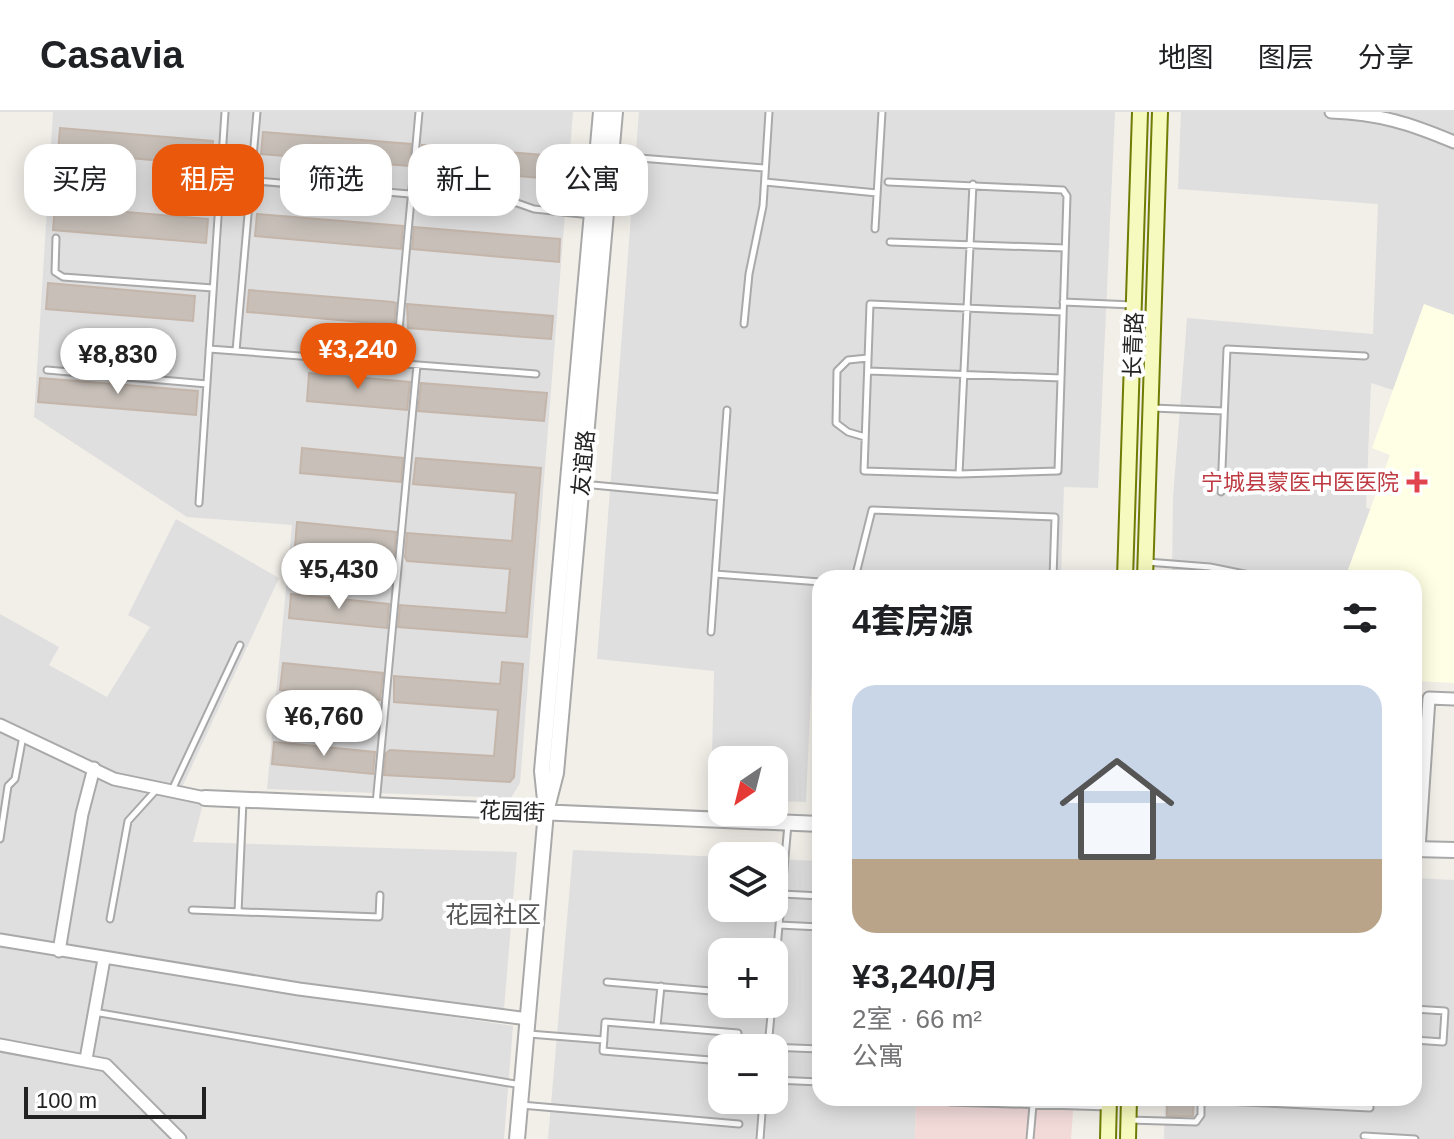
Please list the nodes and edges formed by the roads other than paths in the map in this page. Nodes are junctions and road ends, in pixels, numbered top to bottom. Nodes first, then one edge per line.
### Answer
1 (225, 112) edge
2 (257, 112) edge
3 (419, 112) edge
4 (601, 112) edge
5 (615, 112) edge
6 (769, 112) edge
7 (882, 112) edge
8 (1140, 112) edge
9 (1331, 112) edge
10 (1162, 114) edge
11 (1454, 142) edge
12 (223, 144) edge
13 (254, 144) edge
14 (416, 144) edge
15 (598, 144) edge
16 (612, 144) edge
17 (648, 159) edge
18 (765, 168) junction
19 (264, 181) edge
20 (765, 182) junction
21 (888, 182) dead end
22 (973, 184) junction
23 (877, 193) junction
24 (408, 194) edge
25 (218, 216) edge
26 (248, 216) edge
27 (409, 216) edge
28 (592, 216) edge
29 (606, 216) edge
30 (875, 229) dead end
31 (56, 238) dead end
32 (890, 242) dead end
33 (970, 245) junction
34 (1065, 248) junction
35 (213, 288) junction
36 (1063, 302) junction
37 (1134, 305) junction
38 (967, 308) junction
39 (1063, 312) junction
40 (744, 324) dead end
41 (209, 349) junction
42 (236, 351) junction
43 (1365, 356) dead end
44 (868, 358) junction
45 (396, 363) junction
46 (417, 365) junction
47 (47, 370) dead end
48 (868, 371) junction
49 (536, 374) dead end
50 (964, 374) junction
51 (1061, 378) junction
52 (207, 384) junction
53 (1151, 408) junction
54 (727, 410) dead end
55 (1224, 411) junction
56 (865, 437) junction
57 (959, 474) junction
58 (581, 484) junction
59 (1221, 492) dead end
60 (720, 497) junction
61 (199, 503) dead end
62 (1146, 562) junction
63 (857, 570) edge
64 (1053, 570) edge
65 (1125, 570) edge
66 (1146, 570) edge
67 (1225, 570) edge
68 (715, 574) junction
69 (812, 581) edge
70 (711, 632) dead end
71 (240, 645) dead end
72 (1454, 699) edge
73 (0, 725) edge
74 (23, 735) junction
75 (94, 768) junction
76 (1422, 786) edge
77 (158, 788) junction
78 (172, 791) junction
79 (205, 798) joint
80 (243, 800) junction
81 (376, 805) junction
82 (546, 812) junction
83 (708, 819) edge
84 (788, 822) edge
85 (812, 824) edge
86 (0, 839) edge
87 (1422, 849) edge
88 (1454, 850) edge
89 (788, 894) edge
90 (380, 895) dead end
91 (812, 896) edge
92 (192, 910) dead end
93 (238, 912) junction
94 (110, 919) dead end
95 (779, 922) edge
96 (779, 925) junction
97 (812, 927) edge
98 (778, 938) edge
99 (0, 940) edge
100 (59, 951) junction
101 (104, 959) junction
102 (607, 982) dead end
103 (661, 986) junction
104 (708, 991) edge
105 (1422, 1010) edge
106 (94, 1012) junction
107 (657, 1026) junction
108 (527, 1027) junction
109 (738, 1033) dead end
110 (604, 1040) junction
111 (1422, 1041) edge
112 (0, 1045) edge
113 (788, 1048) edge
114 (812, 1049) edge
115 (86, 1059) junction
116 (708, 1060) edge
117 (788, 1081) edge
118 (812, 1082) edge
119 (522, 1085) junction
120 (520, 1105) junction
121 (1033, 1106) edge
122 (1109, 1106) edge
123 (1129, 1106) edge
124 (1201, 1106) edge
125 (1332, 1106) edge
126 (1370, 1106) edge
127 (762, 1114) edge
128 (1128, 1120) junction
129 (739, 1124) dead end
130 (1364, 1136) dead end
131 (180, 1139) edge
132 (517, 1139) edge
133 (760, 1139) edge
134 (1030, 1139) edge
135 (1108, 1139) edge
136 (1128, 1139) edge
137 (1415, 1139) edge

1 - 12 lane
2 - 13 lane
3 - 14 lane
4 - 15 street, 友谊路
5 - 16 street, 友谊路
6 - 18 lane
7 - 23 lane
8 - 37 main road, 长青路
9 - 11 street
10 - 53 main road, 长青路
17 - 18 lane
18 - 20 lane
19 - 24 lane
20 - 23 lane
20 - 40 lane
21 - 22 lane
22 - 33 lane
22 - 34 lane
23 - 30 lane
25 - 35 lane
26 - 42 lane
27 - 45 lane
28 - 82 street, 友谊路
29 - 58 street, 友谊路
31 - 35 lane
32 - 33 lane
33 - 34 lane
33 - 38 lane
34 - 36 lane
35 - 41 lane
36 - 37 lane
36 - 39 lane
37 - 65 main road, 长青路
38 - 39 lane
38 - 44 lane
38 - 50 lane
39 - 51 lane
41 - 42 lane
41 - 52 lane
42 - 45 lane
43 - 55 lane
44 - 48 lane
44 - 56 lane
45 - 46 lane
46 - 49 lane
46 - 81 lane
47 - 52 lane
48 - 50 lane
48 - 56 lane
50 - 51 lane
50 - 57 lane
51 - 57 lane
52 - 61 lane
53 - 55 lane
53 - 62 main road, 长青路
54 - 60 lane
55 - 59 lane
56 - 57 lane
58 - 60 lane
58 - 82 street, 友谊路
60 - 68 lane
62 - 66 main road, 长青路
62 - 67 lane
63 - 64 lane
68 - 69 lane
68 - 70 lane
71 - 78 lane
72 - 76 street
73 - 74 street
74 - 75 street
74 - 86 lane
75 - 77 street
75 - 100 street
77 - 78 street
77 - 94 lane
78 - 79 street
79 - 80 street, 花园街
80 - 81 street, 花园街
80 - 93 lane
81 - 82 street, 花园街
82 - 83 street, 花园街
82 - 108 street, 友谊路
84 - 85 street, 花园街
87 - 88 street
89 - 91 lane
90 - 93 lane
92 - 93 lane
95 - 96 lane
96 - 97 lane
96 - 98 lane
99 - 100 street
100 - 101 street
101 - 106 street
101 - 108 street
102 - 103 lane
103 - 104 lane
103 - 107 lane
105 - 111 lane
106 - 115 street
106 - 119 lane
107 - 109 lane
107 - 110 lane
108 - 110 lane
108 - 119 street, 友谊路
110 - 116 lane
112 - 115 street
113 - 114 lane
115 - 131 street
117 - 118 lane
119 - 120 street, 友谊路
120 - 129 lane
120 - 132 street, 友谊路
121 - 134 lane
122 - 135 main road
123 - 128 main road
124 - 128 lane
125 - 126 lane
127 - 133 lane
128 - 136 main road
130 - 137 lane

